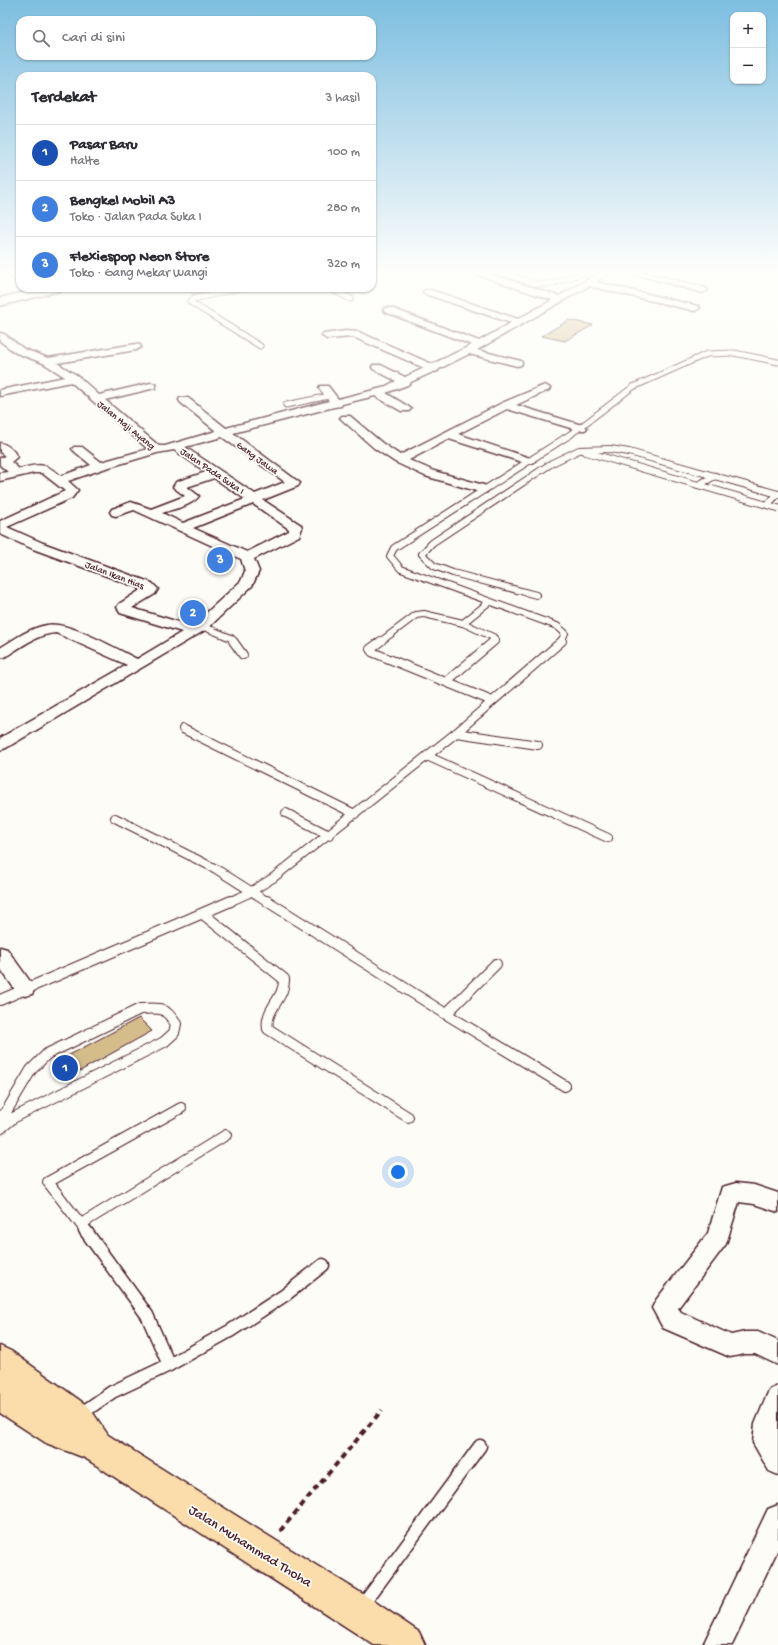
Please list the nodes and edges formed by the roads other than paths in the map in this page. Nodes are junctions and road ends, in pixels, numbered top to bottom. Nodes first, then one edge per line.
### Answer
1 (16, 348) edge
2 (131, 348) edge
3 (386, 348) edge
4 (473, 348) edge
5 (468, 351) junction
6 (47, 361) junction
7 (778, 362) edge
8 (517, 364) dead end
9 (377, 367) dead end
10 (434, 369) junction
11 (74, 378) junction
12 (406, 382) junction
13 (151, 386) dead end
14 (545, 388) dead end
15 (0, 392) edge
16 (377, 393) junction
17 (330, 396) junction
18 (96, 399) junction
19 (184, 400) dead end
20 (286, 405) dead end
21 (506, 405) junction
22 (405, 409) dead end
23 (346, 418) dead end
24 (581, 428) junction
25 (225, 433) junction
26 (448, 435) junction
27 (0, 446) edge
28 (177, 448) junction
29 (78, 449) dead end
30 (156, 450) junction
31 (579, 450) junction
32 (400, 460) junction
33 (529, 461) junction
34 (99, 466) junction
35 (16, 473) junction
36 (216, 473) junction
37 (0, 476) edge
38 (715, 476) junction
39 (60, 480) junction
40 (698, 485) junction
41 (483, 490) junction
42 (778, 494) edge
43 (254, 498) junction
44 (767, 505) junction
45 (778, 508) edge
46 (116, 512) dead end
47 (151, 513) junction
48 (0, 527) edge
49 (182, 528) junction
50 (247, 557) junction
51 (536, 595) dead end
52 (489, 602) junction
53 (463, 623) junction
54 (198, 628) junction
55 (0, 654) edge
56 (243, 655) dead end
57 (138, 665) junction
58 (447, 681) junction
59 (492, 701) junction
60 (183, 729) dead end
61 (456, 733) junction
62 (538, 745) dead end
63 (0, 746) edge
64 (427, 756) junction
65 (286, 814) dead end
66 (355, 814) junction
67 (115, 818) dead end
68 (329, 835) junction
69 (608, 838) dead end
70 (251, 892) junction
71 (203, 914) junction
72 (0, 954) edge
73 (496, 964) dead end
74 (25, 989) junction
75 (0, 1000) edge
76 (446, 1014) junction
77 (565, 1086) dead end
78 (181, 1108) dead end
79 (6, 1116) edge
80 (408, 1117) dead end
81 (0, 1129) edge
82 (226, 1135) dead end
83 (778, 1203) edge
84 (81, 1224) junction
85 (323, 1265) dead end
86 (778, 1354) edge
87 (0, 1361) edge
88 (169, 1365) junction
89 (0, 1395) edge
90 (778, 1398) edge
91 (77, 1418) junction
92 (96, 1446) junction
93 (480, 1446) dead end
94 (778, 1462) edge
95 (778, 1520) edge
96 (358, 1612) junction
97 (406, 1645) edge
98 (717, 1645) edge

1 - 6 street, Jalan Haji Ayang
2 - 6 street
3 - 10 street
4 - 5 street, Jalan Pada Suka I
5 - 8 street
5 - 10 street, Jalan Pada Suka I
6 - 11 street, Jalan Haji Ayang
7 - 24 lane
9 - 12 street
10 - 12 street, Jalan Pada Suka I
11 - 15 street
11 - 18 street, Jalan Haji Ayang
12 - 16 street, Jalan Pada Suka I
13 - 18 street
14 - 21 street
16 - 17 street, Jalan Pada Suka I
16 - 22 street
17 - 20 lane
17 - 25 street, Jalan Pada Suka I
18 - 30 street, Jalan Haji Ayang
19 - 25 street, Gang Jawa
21 - 24 street
21 - 26 street
23 - 32 street
24 - 33 lane
25 - 28 street, Jalan Pada Suka I
25 - 43 street, Gang Jawa
26 - 32 street
26 - 33 street
27 - 35 street
28 - 30 street, Jalan Haji Ayang
28 - 36 street, Jalan Pada Suka I
29 - 34 street
30 - 34 street
31 - 38 lane
31 - 40 lane
31 - 51 lane
32 - 41 street
33 - 41 lane
34 - 39 street
35 - 37 street
35 - 39 street
36 - 43 street, Jalan Pada Suka I
36 - 47 street
38 - 40 lane
38 - 42 lane
39 - 48 street
40 - 44 lane
41 - 52 lane
42 - 44 lane
43 - 49 street
43 - 50 street, Jalan Pada Suka I
44 - 45 lane
46 - 47 street
47 - 49 street
48 - 54 street, Jalan Ikan Hias
49 - 50 street
50 - 54 street
52 - 53 lane
52 - 59 lane
53 - 58 lane
53 - 58 lane
54 - 56 lane
54 - 57 street
55 - 57 street
57 - 63 street
58 - 59 lane
59 - 61 lane
60 - 66 lane
61 - 62 lane
61 - 64 lane
64 - 66 lane
64 - 69 lane
65 - 68 lane
66 - 68 lane
67 - 70 lane
68 - 70 lane
70 - 71 lane
70 - 76 lane
71 - 74 lane
71 - 80 lane
72 - 74 street
73 - 76 lane
74 - 75 lane
76 - 77 lane
78 - 84 lane
79 - 79 lane
79 - 81 lane
82 - 84 lane
83 - 86 street
84 - 88 lane
85 - 88 lane
87 - 91 main road, Jalan Muhammad Thoha
88 - 91 lane
89 - 92 main road, Jalan Muhammad Thoha
90 - 94 street
91 - 92 main road, Jalan Muhammad Thoha
92 - 96 main road, Jalan Muhammad Thoha
93 - 96 lane
95 - 98 street
96 - 97 main road, Jalan Muhammad Thoha

